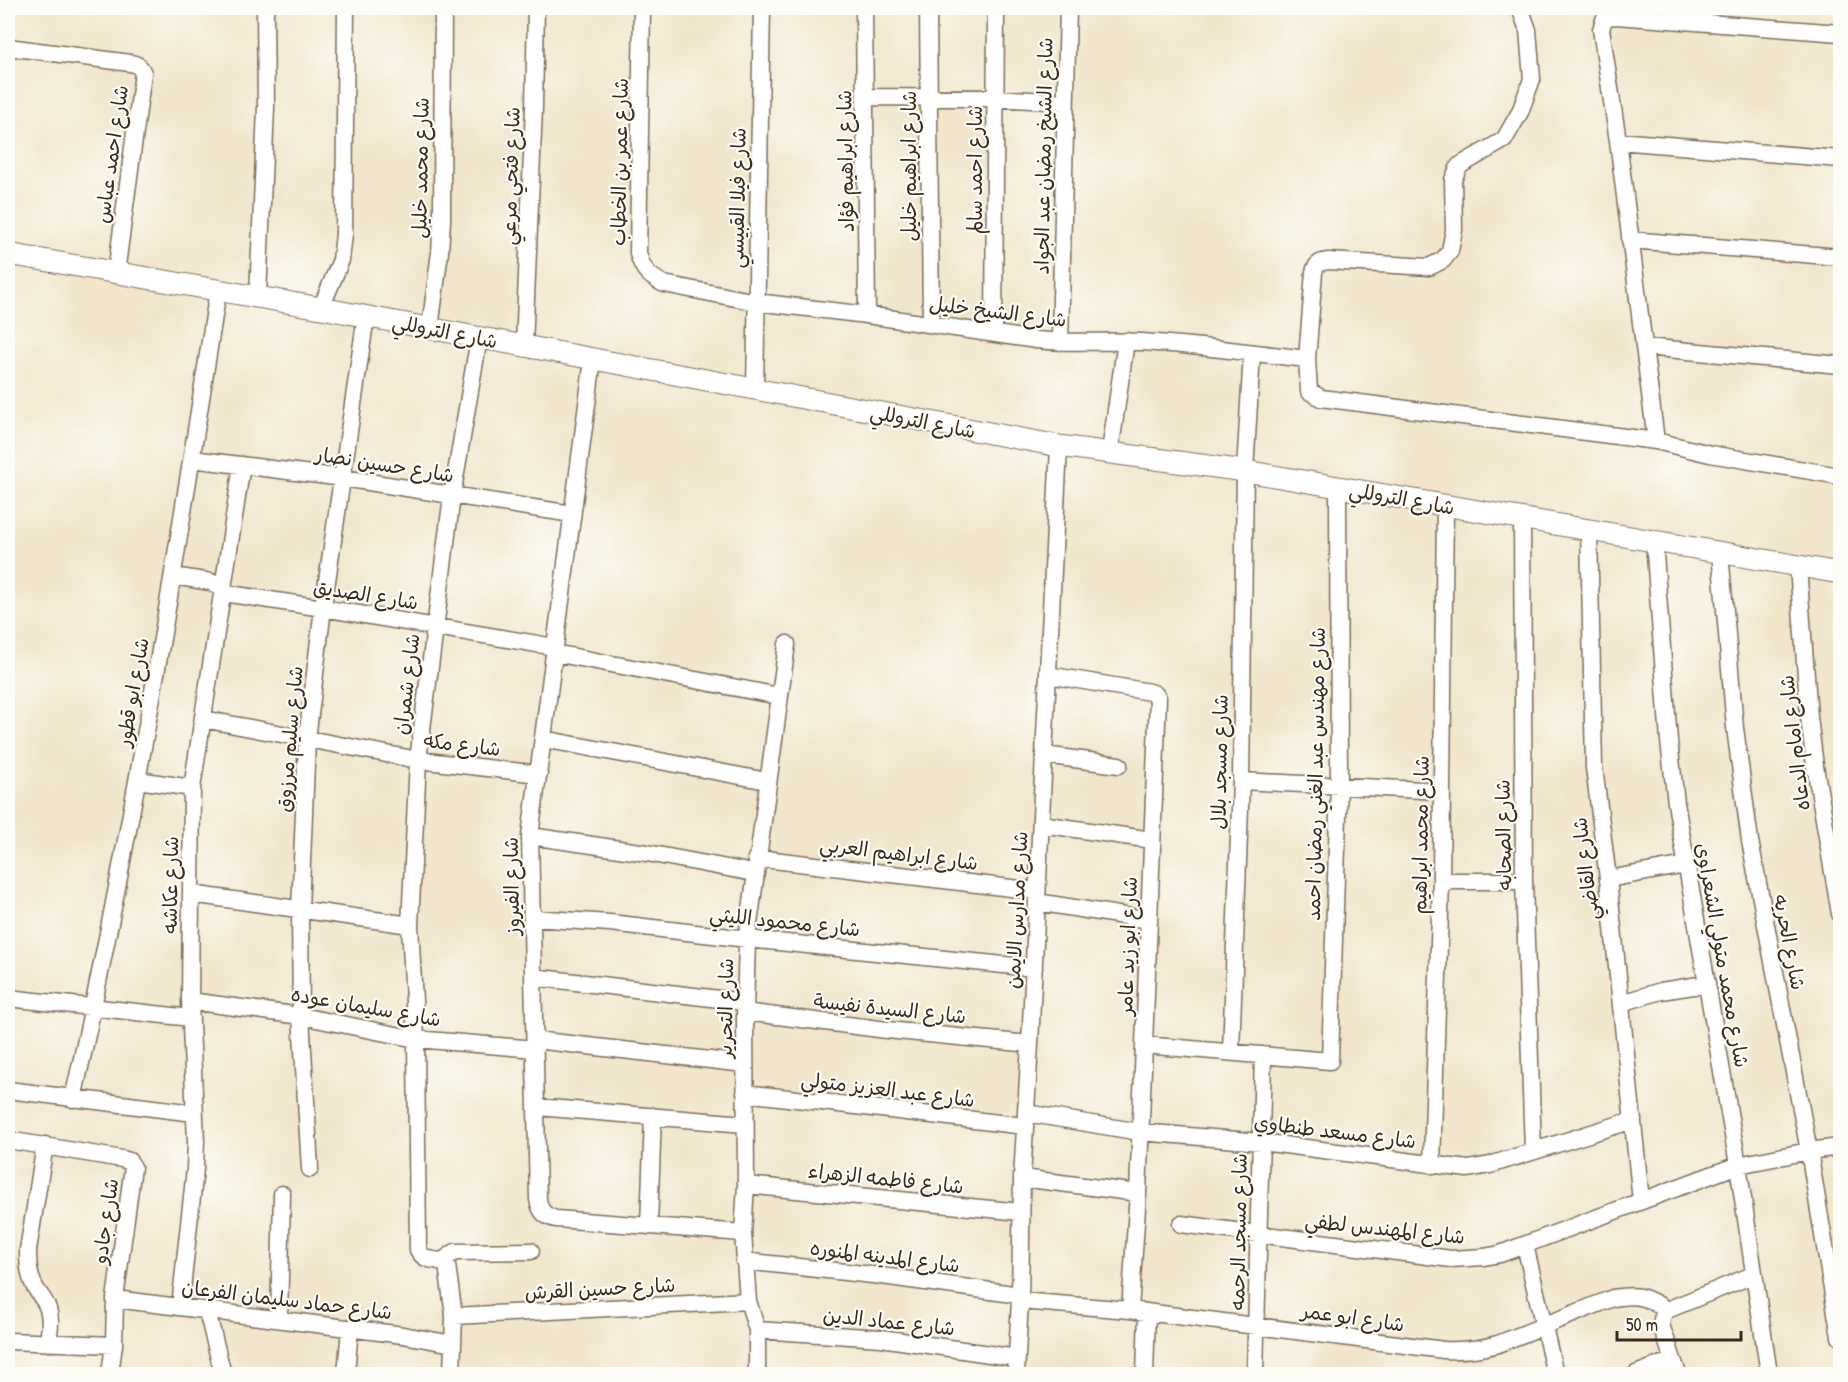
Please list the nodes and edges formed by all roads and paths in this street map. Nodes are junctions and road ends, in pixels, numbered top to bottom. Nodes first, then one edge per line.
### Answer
1 (265, 8) edge
2 (346, 8) edge
3 (443, 8) edge
4 (536, 8) edge
5 (642, 8) edge
6 (762, 8) edge
7 (864, 8) edge
8 (928, 8) edge
9 (996, 8) edge
10 (1068, 8) edge
11 (1521, 8) edge
12 (1840, 33) edge
13 (8, 47) edge
14 (865, 97) junction
15 (928, 98) junction
16 (995, 98) junction
17 (1065, 102) junction
18 (1618, 141) junction
19 (1840, 159) edge
20 (1630, 240) junction
21 (8, 254) edge
22 (1840, 257) edge
23 (116, 273) junction
24 (218, 290) junction
25 (258, 297) junction
26 (756, 302) junction
27 (321, 308) junction
28 (867, 315) junction
29 (366, 316) junction
30 (930, 324) junction
31 (430, 328) junction
32 (994, 333) junction
33 (479, 338) junction
34 (1126, 341) junction
35 (1060, 342) junction
36 (524, 346) junction
37 (1644, 347) junction
38 (1252, 353) junction
39 (593, 359) junction
40 (1307, 359) junction
41 (1840, 365) edge
42 (755, 389) junction
43 (1656, 441) junction
44 (1059, 446) junction
45 (1110, 452) junction
46 (192, 459) junction
47 (242, 465) junction
48 (1245, 471) junction
49 (1840, 476) edge
50 (343, 478) junction
51 (1338, 487) junction
52 (452, 496) junction
53 (1445, 505) junction
54 (572, 514) junction
55 (1522, 519) junction
56 (1589, 530) junction
57 (1654, 541) junction
58 (1720, 552) junction
59 (1798, 566) junction
60 (1840, 573) edge
61 (173, 576) junction
62 (223, 590) junction
63 (323, 608) junction
64 (435, 627) junction
65 (787, 644) dead end
66 (555, 650) junction
67 (1048, 675) junction
68 (779, 696) junction
69 (203, 719) junction
70 (307, 739) junction
71 (543, 739) junction
72 (1044, 755) junction
73 (418, 760) junction
74 (1119, 765) dead end
75 (538, 774) junction
76 (138, 780) junction
77 (767, 781) junction
78 (1241, 781) junction
79 (1339, 785) junction
80 (192, 788) junction
81 (1442, 791) junction
82 (1832, 815) edge
83 (1041, 824) junction
84 (530, 836) junction
85 (1152, 840) junction
86 (755, 865) junction
87 (1686, 865) junction
88 (1608, 879) junction
89 (1441, 881) junction
90 (1524, 881) junction
91 (191, 894) junction
92 (1037, 896) junction
93 (300, 911) junction
94 (1840, 914) edge
95 (532, 918) junction
96 (1149, 920) junction
97 (410, 925) junction
98 (747, 939) junction
99 (1034, 968) junction
100 (533, 977) junction
101 (1706, 984) junction
102 (8, 998) edge
103 (1621, 1003) junction
104 (93, 1007) junction
105 (745, 1007) junction
106 (191, 1010) junction
107 (301, 1016) junction
108 (416, 1039) junction
109 (535, 1044) junction
110 (1030, 1044) junction
111 (1144, 1045) junction
112 (1231, 1053) junction
113 (1263, 1055) junction
114 (745, 1064) junction
115 (8, 1090) edge
116 (745, 1093) junction
117 (73, 1099) junction
118 (537, 1107) junction
119 (194, 1113) junction
120 (653, 1116) junction
121 (1026, 1119) junction
122 (1633, 1120) junction
123 (745, 1124) junction
124 (1140, 1132) junction
125 (8, 1140) edge
126 (1261, 1142) junction
127 (45, 1145) junction
128 (1840, 1147) edge
129 (1533, 1151) junction
130 (1809, 1151) junction
131 (1432, 1165) junction
132 (1738, 1165) junction
133 (310, 1169) dead end
134 (1022, 1178) junction
135 (746, 1185) junction
136 (1138, 1193) junction
137 (282, 1194) dead end
138 (1641, 1201) junction
139 (1021, 1212) junction
140 (1181, 1224) dead end
141 (649, 1226) junction
142 (742, 1233) junction
143 (1258, 1234) junction
144 (1525, 1245) junction
145 (531, 1251) dead end
146 (442, 1261) junction
147 (744, 1261) junction
148 (1753, 1275) junction
149 (1020, 1298) junction
150 (115, 1299) junction
151 (748, 1301) junction
152 (180, 1307) junction
153 (1130, 1310) junction
154 (1667, 1310) junction
155 (207, 1311) junction
156 (1148, 1312) junction
157 (454, 1317) junction
158 (279, 1319) junction
159 (1256, 1325) junction
160 (1544, 1326) junction
161 (350, 1328) junction
162 (757, 1330) junction
163 (1840, 1337) edge
164 (8, 1341) edge
165 (48, 1343) junction
166 (453, 1344) junction
167 (114, 1345) junction
168 (1016, 1366) edge
169 (1676, 1367) edge
170 (110, 1374) edge
171 (223, 1374) edge
172 (346, 1374) edge
173 (452, 1374) edge
174 (757, 1374) edge
175 (1145, 1374) edge
176 (1255, 1374) edge
177 (1556, 1374) edge
178 (1636, 1374) edge
179 (1769, 1374) edge

1 - 25 street
2 - 27 street
3 - 31 street, شارع محمد خليل
4 - 36 street, شارع فتحي مرعي
5 - 26 street, شارع عمر بن الخطاب
6 - 26 street, شارع فيلا القبيسي
7 - 14 street, شارع ابراهيم فؤاد
8 - 15 street, شارع ابراهيم خليل
9 - 16 street, شارع احمد سالم
10 - 17 street, شارع الشيخ رمضان عبد الجواد
11 - 40 street
12 - 18 street
13 - 23 street, شارع احمد عباس
14 - 15 street
14 - 28 street, شارع ابراهيم فؤاد
15 - 16 street
15 - 30 street, شارع ابراهيم خليل
16 - 17 street
16 - 32 street, شارع احمد سالم
17 - 35 street, شارع الشيخ رمضان عبد الجواد
18 - 19 street
18 - 20 street
20 - 22 street
20 - 37 street
21 - 23 street, شارع التروللي
23 - 24 street, شارع التروللي
24 - 25 street, شارع التروللي
24 - 46 street, شارع ابو قطور
25 - 27 street, شارع التروللي
26 - 28 street, شارع الشيخ خليل
26 - 42 street, شارع فيلا القبيسي
27 - 29 street, شارع التروللي
28 - 30 street, شارع الشيخ خليل
29 - 31 street, شارع التروللي
29 - 50 street, شارع سليم مرزوق
30 - 32 street, شارع الشيخ خليل
31 - 33 street, شارع التروللي
32 - 35 street, شارع الشيخ خليل
33 - 36 street, شارع التروللي
33 - 52 street, شارع شمران
34 - 35 street, شارع الشيخ خليل
34 - 38 street, شارع الشيخ خليل
34 - 45 street
36 - 39 street, شارع التروللي
37 - 41 street
37 - 43 street
38 - 40 street, شارع الشيخ خليل
38 - 48 street, شارع مسجد بلال
39 - 42 street, شارع التروللي
39 - 54 street, شارع الفيروز
40 - 43 street
42 - 44 street, شارع التروللي
43 - 49 street
44 - 45 street, شارع التروللي
44 - 67 street, شارع مدارس الايمن
45 - 48 street, شارع التروللي
46 - 47 street, شارع حسين نصار
46 - 61 street, شارع ابو قطور
47 - 50 street, شارع حسين نصار
47 - 62 street, شارع عكاشه
48 - 51 street, شارع التروللي
48 - 78 street, شارع مسجد بلال
50 - 52 street, شارع حسين نصار
50 - 63 street, شارع سليم مرزوق
51 - 53 street, شارع التروللي
51 - 79 street, شارع مهندس عبد الغني رمضان احمد
52 - 54 street, شارع حسين نصار
52 - 64 street, شارع شمران
53 - 55 street, شارع التروللي
53 - 81 street, شارع محمد ابراهيم
54 - 66 street, شارع الفيروز
55 - 56 street, شارع التروللي
55 - 90 street, شارع الصحابه
56 - 57 street, شارع التروللي
56 - 88 street, شارع القاضي
57 - 58 street, شارع التروللي
57 - 87 street, شارع محمد متولي الشعراوى
58 - 59 street, شارع التروللي
58 - 130 street, شارع الحريه
59 - 60 street, شارع التروللي
59 - 82 street, شارع امام الدعاه
61 - 62 street, شارع الصديق
61 - 76 street, شارع ابو قطور
62 - 63 street, شارع الصديق
62 - 69 street, شارع عكاشه
63 - 64 street, شارع الصديق
63 - 70 street, شارع سليم مرزوق
64 - 66 street, شارع الصديق
64 - 73 street, شارع شمران
65 - 68 street, شارع التحرير
66 - 68 street, شارع الصديق
66 - 71 street, شارع الفيروز
67 - 72 street, شارع مدارس الايمن
67 - 85 street, شارع ابو زيد عامر
68 - 77 street, شارع التحرير
69 - 70 street, شارع مكه
69 - 80 street, شارع عكاشه
70 - 73 street, شارع مكه
70 - 93 street, شارع سليم مرزوق
71 - 75 street, شارع الفيروز
71 - 77 street
72 - 74 street
72 - 83 street, شارع مدارس الايمن
73 - 75 street, شارع مكه
73 - 97 street, شارع شمران
75 - 84 street, شارع الفيروز
76 - 80 street
76 - 104 street, شارع ابو قطور
77 - 86 street, شارع التحرير
78 - 79 street
78 - 112 street, شارع مسجد بلال
79 - 81 street
79 - 113 street, شارع مهندس عبد الغني رمضان احمد
80 - 91 street, شارع عكاشه
81 - 89 street, شارع محمد ابراهيم
82 - 94 street, شارع امام الدعاه
83 - 85 street
83 - 92 street, شارع مدارس الايمن
84 - 86 street, شارع ابراهيم العربي
84 - 95 street, شارع الفيروز
85 - 96 street, شارع ابو زيد عامر
86 - 92 street, شارع ابراهيم العربي
86 - 98 street, شارع التحرير
87 - 88 street
87 - 101 street, شارع محمد متولي الشعراوى
88 - 103 street, شارع القاضي
89 - 90 street
89 - 131 street, شارع محمد ابراهيم
90 - 129 street, شارع الصحابه
91 - 93 street
91 - 106 street, شارع عكاشه
92 - 96 street, شارع ابراهيم العربي
92 - 99 street, شارع مدارس الايمن
93 - 97 street
93 - 107 street, شارع سليم مرزوق
95 - 98 street, شارع محمود الليثي
95 - 100 street, شارع الفيروز
96 - 111 street, شارع ابو زيد عامر
97 - 108 street, شارع شمران
98 - 99 street, شارع محمود الليثي
98 - 105 street, شارع التحرير
99 - 110 street, شارع مدارس الايمن
100 - 105 street, شارع السيدة نفيسة
100 - 109 street, شارع الفيروز
101 - 103 street
101 - 132 street, شارع محمد متولي الشعراوى
102 - 104 street, شارع سليمان عوده
103 - 122 street, شارع القاضي
104 - 106 street, شارع سليمان عوده
104 - 117 street, شارع ابو قطور
105 - 110 street, شارع السيدة نفيسة
105 - 114 street, شارع التحرير
106 - 107 street, شارع سليمان عوده
106 - 119 street, شارع عكاشه
107 - 108 street, شارع سليمان عوده
107 - 133 street, شارع سليم مرزوق
108 - 109 street, شارع سليمان عوده
108 - 146 street, شارع شمران
109 - 114 street, شارع سليمان عوده
109 - 118 street, شارع الفيروز
110 - 121 street, شارع مدارس الايمن
111 - 112 street
111 - 124 street, شارع ابو زيد عامر
112 - 113 street
113 - 126 street, شارع مسجد الرحمه
114 - 116 street, شارع التحرير
115 - 117 street
116 - 121 street, شارع عبد العزيز متولي
116 - 123 street, شارع التحرير
117 - 119 street
118 - 120 street
118 - 141 street, شارع الفيروز
119 - 152 street, شارع عكاشه
120 - 123 street
120 - 141 street
121 - 124 street, شارع مسعد طنطاوي
121 - 134 street, شارع مدارس الايمن
122 - 129 street, شارع مسعد طنطاوي
122 - 138 street, شارع القاضي
123 - 135 street, شارع التحرير
124 - 126 street, شارع مسعد طنطاوي
124 - 136 street, شارع ابو زيد عامر
125 - 127 street, شارع جادو
126 - 131 street, شارع مسعد طنطاوي
126 - 143 street, شارع مسجد الرحمه
127 - 150 street, شارع جادو
127 - 165 street
128 - 130 street, شارع المهندس لطفي
129 - 131 street, شارع مسعد طنطاوي
130 - 132 street, شارع المهندس لطفي
130 - 163 street, شارع الحريه
132 - 138 street, شارع المهندس لطفي
132 - 148 street, شارع محمد متولي الشعراوى
134 - 136 street
134 - 139 street, شارع مدارس الايمن
135 - 139 street, شارع فاطمه الزهراء
135 - 142 street, شارع التحرير
136 - 153 street, شارع ابو زيد عامر
137 - 158 street
138 - 144 street, شارع المهندس لطفي
139 - 149 street, شارع مدارس الايمن
140 - 143 street, شارع المهندس لطفي
141 - 142 street, شارع الفيروز
142 - 147 street, شارع التحرير
143 - 144 street, شارع المهندس لطفي
143 - 159 street, شارع مسجد الرحمه
144 - 160 street
145 - 146 street
146 - 157 street
147 - 149 street, شارع المدينه المنوره
147 - 151 street, شارع التحرير
148 - 154 street
148 - 179 street, شارع محمد متولي الشعراوى
149 - 153 street, شارع ابو عمر
149 - 168 street, شارع مدارس الايمن
150 - 152 street, شارع حماد سليمان الفرعان
150 - 167 street, شارع جادو
151 - 157 street, شارع حسين القرش
151 - 162 street, شارع التحرير
152 - 155 street, شارع حماد سليمان الفرعان
153 - 156 street, شارع ابو عمر
154 - 160 street, شارع ابو عمر
154 - 169 street
155 - 158 street, شارع حماد سليمان الفرعان
155 - 171 street
156 - 159 street, شارع ابو عمر
156 - 175 street
157 - 166 street
158 - 161 street, شارع حماد سليمان الفرعان
159 - 160 street, شارع ابو عمر
159 - 176 street, شارع مسجد الرحمه
160 - 177 street
161 - 166 street, شارع حماد سليمان الفرعان
161 - 172 street
162 - 168 street, شارع عماد الدين
162 - 174 street, شارع التحرير
164 - 165 street
165 - 167 street
166 - 173 street
167 - 170 street, شارع جادو
169 - 178 street

